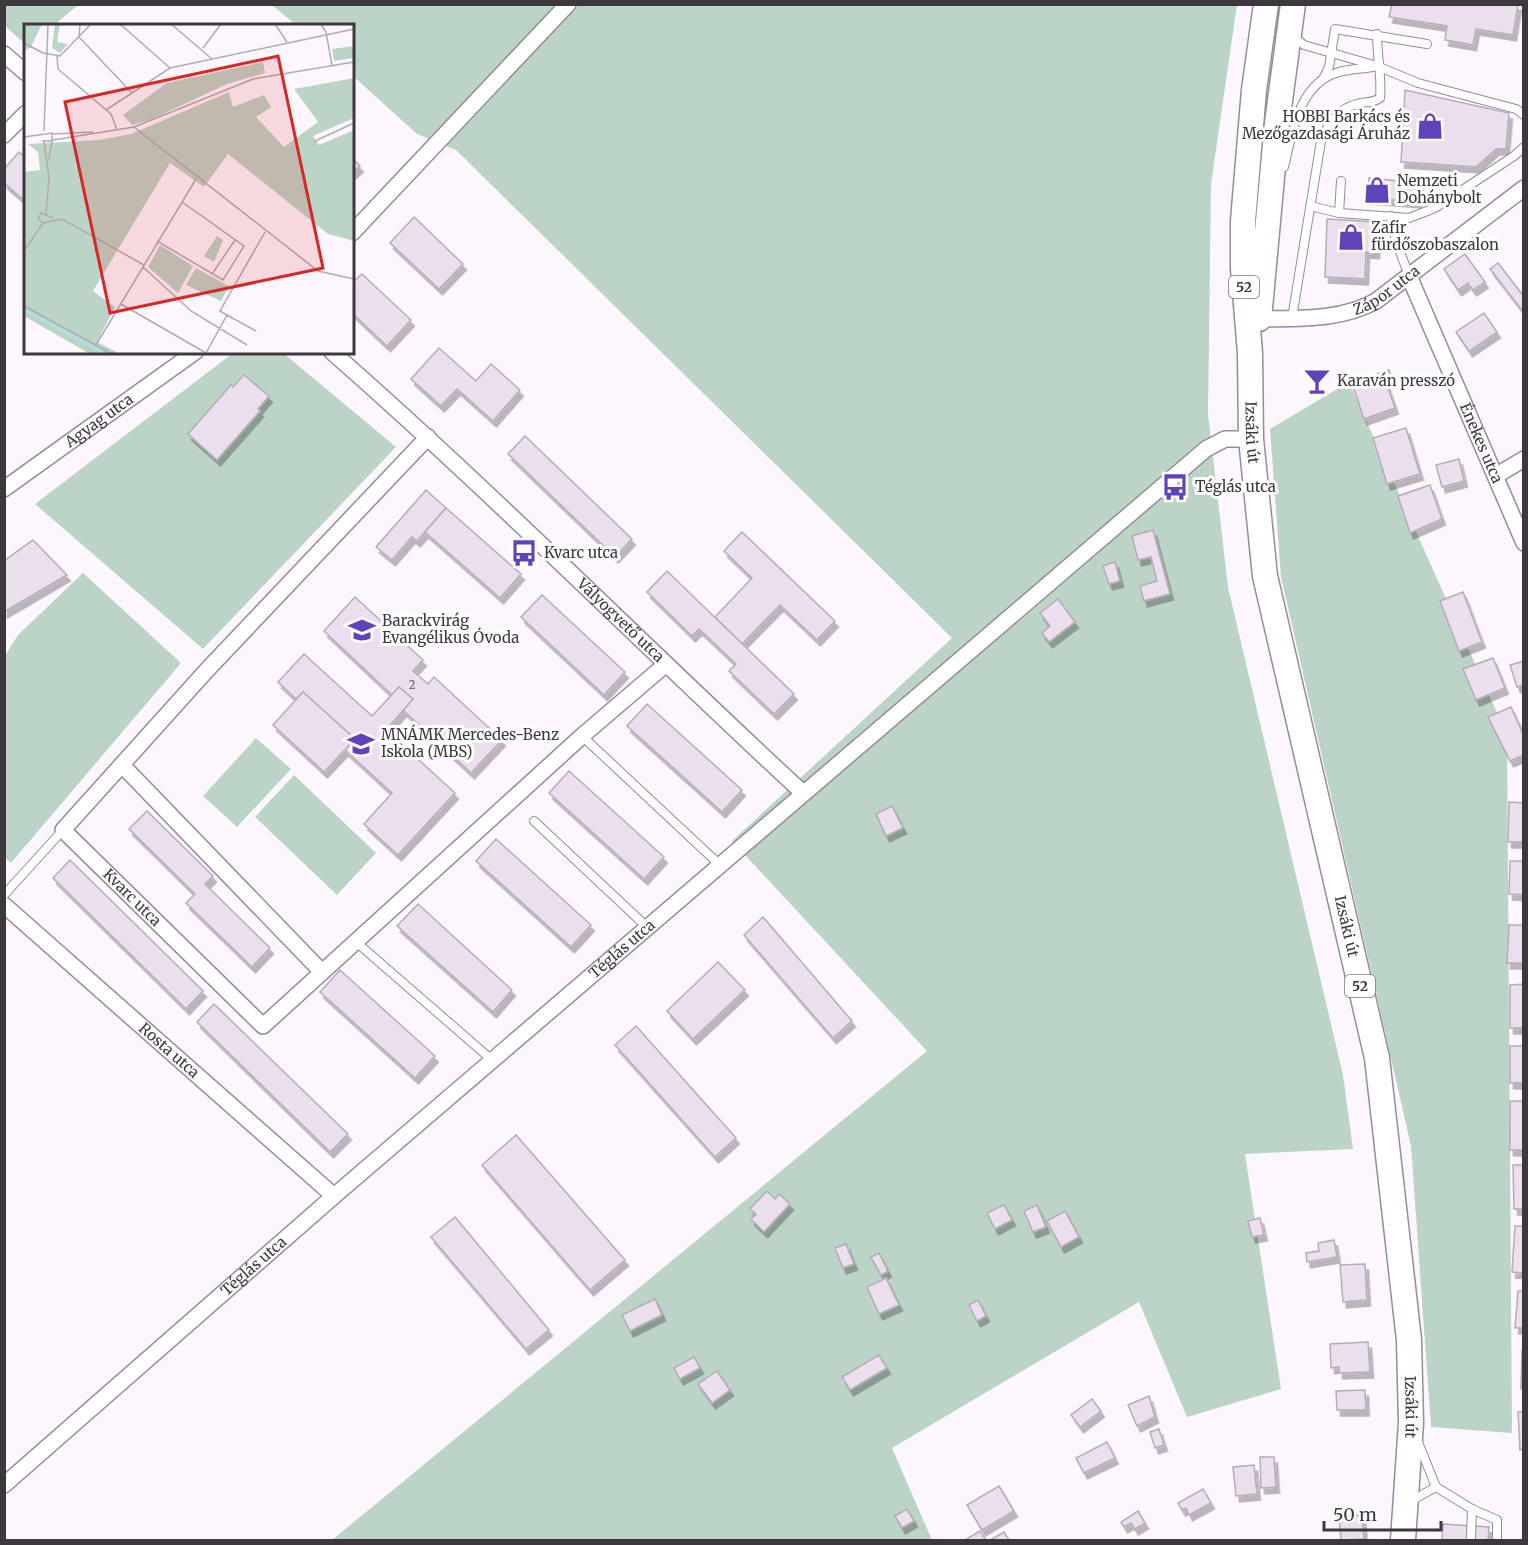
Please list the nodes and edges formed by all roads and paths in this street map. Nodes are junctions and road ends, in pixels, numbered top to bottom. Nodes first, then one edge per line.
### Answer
1 (568, 4) edge
2 (1266, 4) edge
3 (1293, 4) edge
4 (1289, 32) junction
5 (1377, 34) junction
6 (1427, 44) dead end
7 (4, 54) edge
8 (1331, 55) junction
9 (1377, 66) junction
10 (24, 71) edge
11 (1323, 80) junction
12 (24, 114) edge
13 (1524, 115) edge
14 (4, 135) edge
15 (1524, 147) edge
16 (1341, 181) dead end
17 (1524, 188) edge
18 (1310, 206) junction
19 (1339, 213) junction
20 (1391, 216) junction
21 (354, 231) edge
22 (1264, 241) junction
23 (1409, 276) junction
24 (1292, 318) junction
25 (1258, 319) junction
26 (1250, 353) junction
27 (192, 354) edge
28 (334, 354) edge
29 (428, 436) junction
30 (1251, 439) junction
31 (1524, 459) edge
32 (1497, 475) junction
33 (4, 489) edge
34 (1524, 543) edge
35 (665, 665) junction
36 (582, 735) junction
37 (122, 765) junction
38 (803, 793) junction
39 (534, 821) dead end
40 (63, 830) junction
41 (721, 866) junction
42 (4, 895) edge
43 (4, 905) edge
44 (648, 928) junction
45 (356, 941) junction
46 (322, 972) junction
47 (492, 1060) junction
48 (334, 1196) junction
49 (1411, 1423) junction
50 (4, 1485) edge
51 (1436, 1487) junction
52 (1404, 1504) junction
53 (1472, 1509) junction
54 (1403, 1540) edge
55 (1471, 1540) edge
56 (1497, 1540) edge

1 - 21 street
2 - 26 main road, Izsáki út / 52
3 - 4 main road, Izsáki út / 52
4 - 8 lane
4 - 22 main road, Izsáki út / 52
5 - 6 lane
5 - 8 lane
5 - 9 lane
7 - 10 street
8 - 9 lane
8 - 11 lane
9 - 11 lane
9 - 13 lane
9 - 18 lane
11 - 22 lane
12 - 14 street
15 - 20 lane
16 - 19 lane
17 - 23 street, Zápor utca
18 - 19 lane
18 - 24 lane
19 - 20 lane
20 - 23 lane
22 - 25 main road, Izsáki út / 52
23 - 24 street, Zápor utca
23 - 32 street, Énekes utca
24 - 25 street, Zápor utca
25 - 26 main road, Izsáki út / 52
26 - 30 main road, Izsáki út / 52
27 - 33 street, Agyag utca
28 - 29 street, Vályogvető utca
29 - 35 street, Vályogvető utca
29 - 37 street
30 - 38 street, Téglás utca
30 - 49 main road, Izsáki út / 52
31 - 32 street
32 - 34 street, Énekes utca
35 - 36 street
35 - 38 street, Vályogvető utca
36 - 41 lane
36 - 45 street
37 - 40 street
37 - 46 street
38 - 41 street, Téglás utca
39 - 44 lane
40 - 42 lane
40 - 46 street, Kvarc utca
41 - 44 street, Téglás utca
43 - 48 street, Rosta utca
44 - 47 street, Téglás utca
45 - 46 street
45 - 47 lane
47 - 48 street, Téglás utca
48 - 50 street, Téglás utca
49 - 51 lane
49 - 52 main road, Izsáki út / 52
51 - 52 lane
51 - 53 lane
52 - 54 main road, Izsáki út / 52
53 - 55 lane
53 - 56 lane

